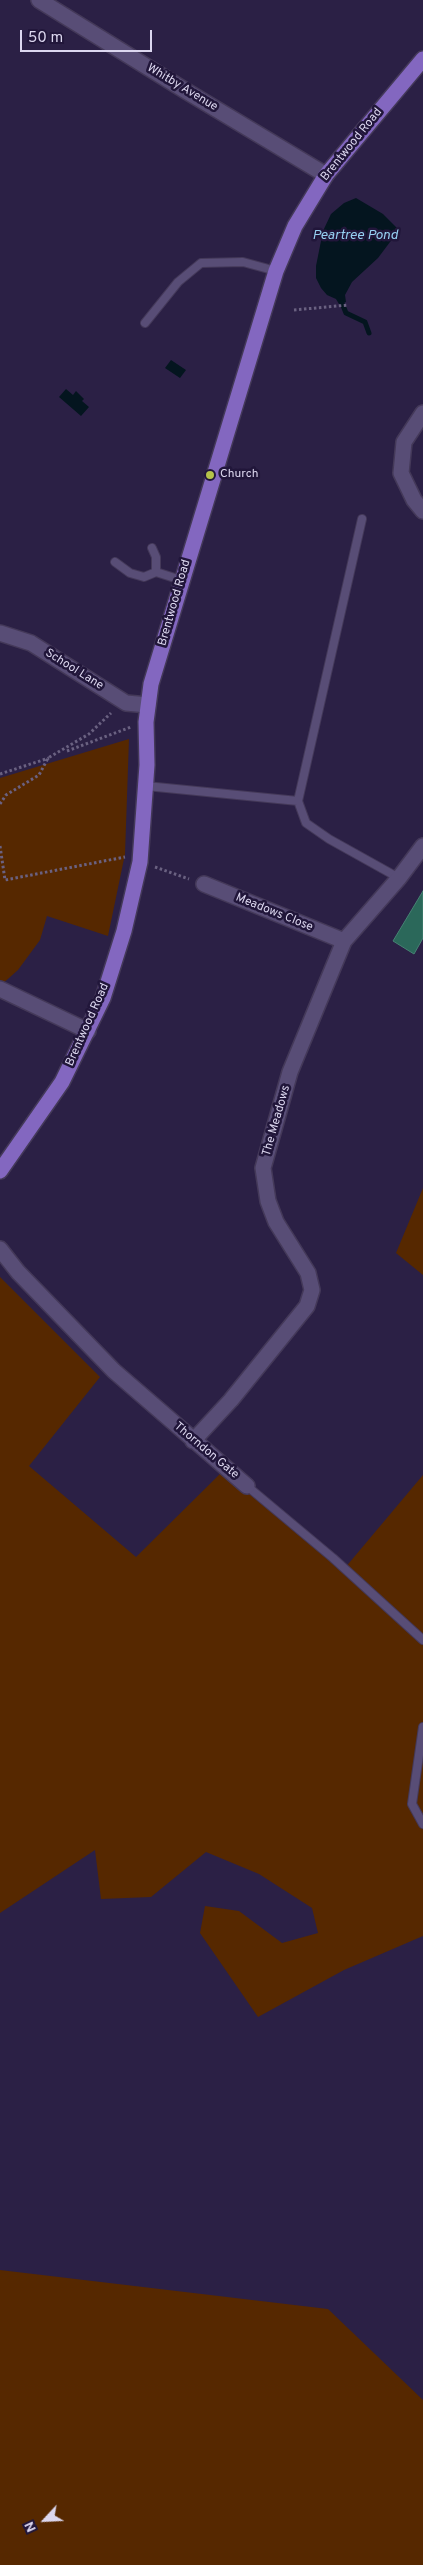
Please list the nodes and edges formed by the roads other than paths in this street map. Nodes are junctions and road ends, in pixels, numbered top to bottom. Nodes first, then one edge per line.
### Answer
1 (39, 0) edge
2 (423, 59) edge
3 (326, 175) junction
4 (276, 271) junction
5 (145, 323) dead end
6 (423, 413) edge
7 (423, 511) edge
8 (362, 519) dead end
9 (152, 548) dead end
10 (115, 562) dead end
11 (156, 572) junction
12 (181, 580) junction
13 (0, 633) edge
14 (148, 706) junction
15 (146, 786) junction
16 (298, 801) junction
17 (423, 846) edge
18 (399, 878) junction
19 (204, 884) road end
20 (344, 941) junction
21 (0, 989) edge
22 (88, 1031) junction
23 (0, 1171) edge
24 (0, 1249) edge
25 (0, 1261) edge
26 (18, 1272) junction
27 (193, 1441) junction
28 (247, 1486) joint
29 (423, 1640) edge
30 (423, 1726) edge
31 (423, 1824) edge

1 - 3 street, Whitby Avenue
2 - 3 main road, Brentwood Road
3 - 4 main road, Brentwood Road
4 - 5 lane
4 - 12 main road, Brentwood Road
6 - 7 street
8 - 16 lane
9 - 11 lane
10 - 11 lane
11 - 12 lane
12 - 14 main road, Brentwood Road
13 - 14 street, School Lane
14 - 15 main road, Brentwood Road
15 - 16 lane
15 - 22 main road, Brentwood Road
16 - 18 lane
17 - 18 street, The Meadows
18 - 20 street, The Meadows
19 - 20 street, Meadows Close
20 - 27 street, The Meadows
21 - 22 street
22 - 23 main road, Brentwood Road
24 - 26 street, Thorndon Gate
25 - 26 street
26 - 27 street, Thorndon Gate
27 - 28 street, Thorndon Gate
28 - 29 lane, Thorndon Gate
30 - 31 lane

